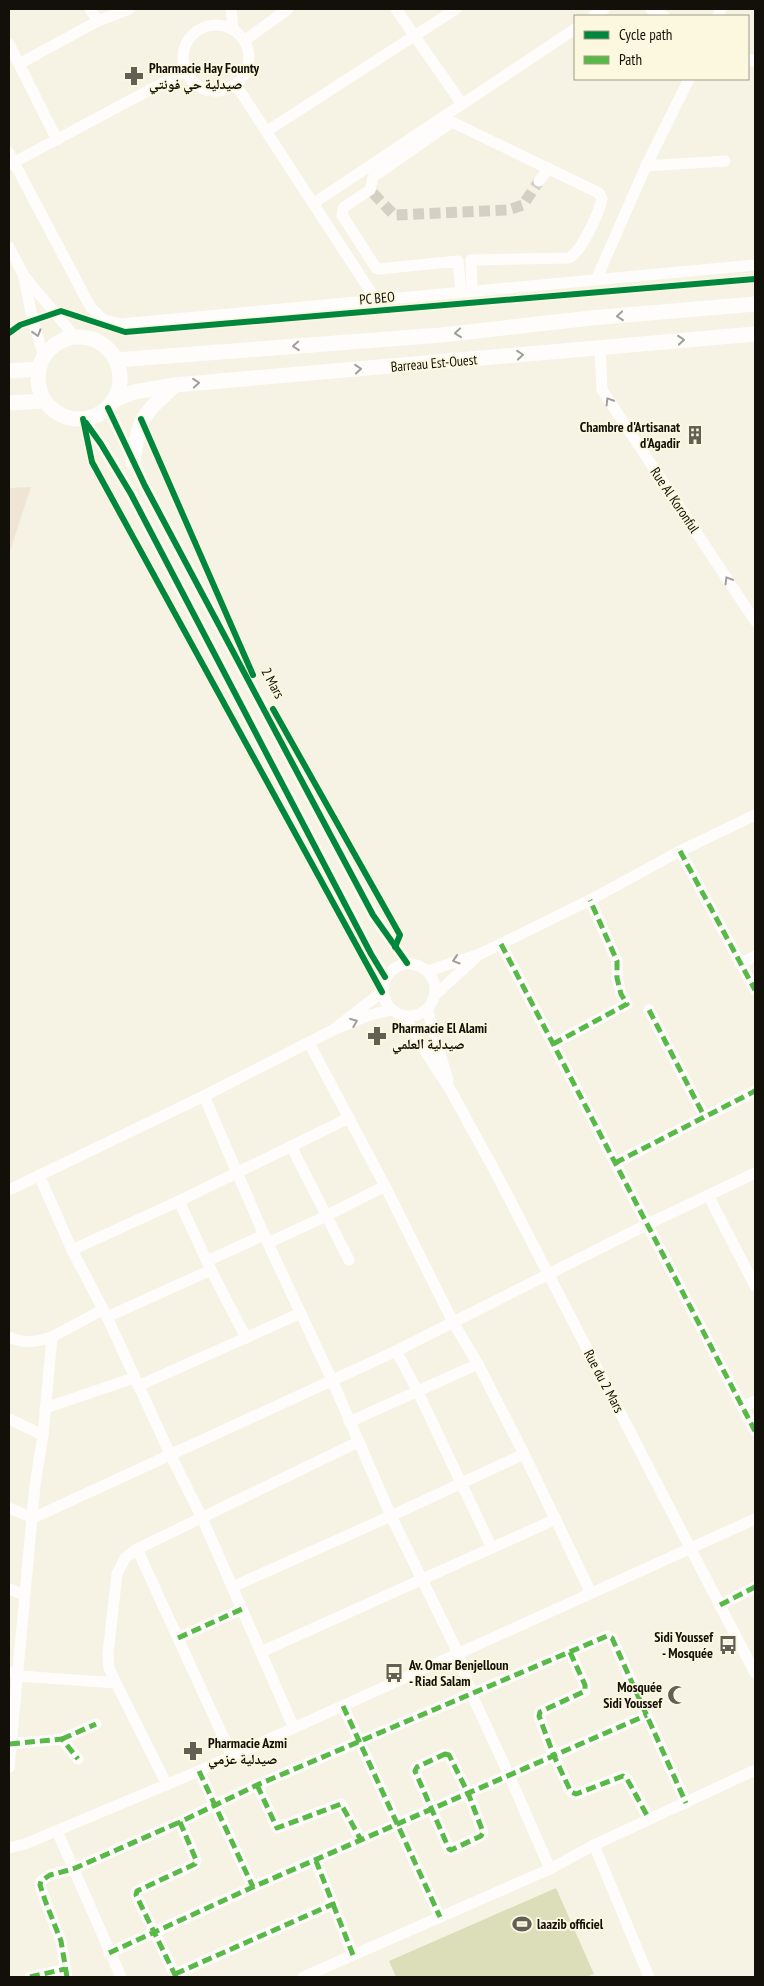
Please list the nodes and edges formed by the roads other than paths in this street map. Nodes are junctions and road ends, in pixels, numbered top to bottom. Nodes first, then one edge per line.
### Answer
1 (90, 9) edge
2 (129, 9) edge
3 (231, 9) edge
4 (288, 9) edge
5 (396, 9) edge
6 (456, 9) edge
7 (651, 9) edge
8 (662, 15) edge
9 (98, 21) junction
10 (233, 30) junction
11 (574, 30) edge
12 (414, 36) junction
13 (244, 41) junction
14 (9, 44) edge
15 (19, 64) junction
16 (185, 71) junction
17 (689, 80) edge
18 (236, 85) junction
19 (462, 104) junction
20 (267, 131) junction
21 (57, 140) junction
22 (10, 160) edge
23 (725, 161) dead end
24 (646, 166) junction
25 (549, 168) junction
26 (539, 181) tunnel mouth
27 (314, 203) junction
28 (9, 247) edge
29 (458, 260) junction
30 (471, 260) junction
31 (755, 265) edge
32 (24, 276) junction
33 (596, 280) junction
34 (467, 292) junction
35 (376, 300) junction
36 (755, 304) edge
37 (755, 334) edge
38 (76, 338) junction
39 (600, 348) junction
40 (116, 360) junction
41 (42, 363) junction
42 (9, 371) edge
43 (175, 385) junction
44 (45, 401) junction
45 (9, 403) edge
46 (111, 404) junction
47 (83, 419) junction
48 (133, 462) junction
49 (755, 621) edge
50 (755, 815) edge
51 (680, 851) junction
52 (590, 900) junction
53 (501, 944) junction
54 (480, 954) junction
55 (755, 956) edge
56 (407, 963) junction
57 (740, 964) junction
58 (428, 971) junction
59 (385, 977) junction
60 (755, 990) edge
61 (382, 992) junction
62 (436, 994) junction
63 (427, 1009) junction
64 (391, 1010) junction
65 (649, 1010) dead end
66 (405, 1016) junction
67 (333, 1030) junction
68 (309, 1043) junction
69 (553, 1044) junction
70 (452, 1091) junction
71 (755, 1091) edge
72 (204, 1096) junction
73 (704, 1116) junction
74 (349, 1118) junction
75 (291, 1146) junction
76 (615, 1163) junction
77 (237, 1173) junction
78 (755, 1173) edge
79 (39, 1175) junction
80 (385, 1186) junction
81 (9, 1190) edge
82 (708, 1195) junction
83 (179, 1201) junction
84 (326, 1216) junction
85 (646, 1225) junction
86 (266, 1239) junction
87 (72, 1250) junction
88 (349, 1260) dead end
89 (210, 1266) junction
90 (548, 1274) junction
91 (755, 1286) edge
92 (301, 1312) junction
93 (104, 1314) junction
94 (454, 1324) junction
95 (9, 1337) edge
96 (52, 1337) junction
97 (246, 1338) junction
98 (396, 1351) junction
99 (478, 1364) junction
100 (332, 1380) junction
101 (136, 1382) junction
102 (417, 1390) junction
103 (755, 1401) edge
104 (743, 1407) junction
105 (45, 1408) junction
106 (9, 1419) edge
107 (349, 1422) junction
108 (755, 1431) edge
109 (43, 1435) junction
110 (358, 1442) junction
111 (524, 1454) junction
112 (171, 1456) junction
113 (461, 1483) junction
114 (9, 1508) edge
115 (391, 1516) junction
116 (33, 1518) junction
117 (202, 1518) junction
118 (556, 1519) junction
119 (755, 1519) edge
120 (492, 1548) junction
121 (137, 1549) junction
122 (691, 1549) junction
123 (423, 1580) junction
124 (232, 1586) junction
125 (755, 1587) edge
126 (9, 1589) edge
127 (592, 1593) junction
128 (25, 1596) junction
129 (720, 1605) junction
130 (242, 1609) junction
131 (178, 1638) junction
132 (261, 1652) junction
133 (570, 1652) junction
134 (458, 1654) junction
135 (755, 1673) edge
136 (14, 1674) edge
137 (116, 1683) junction
138 (471, 1693) junction
139 (343, 1706) junction
140 (647, 1715) junction
141 (96, 1724) dead end
142 (294, 1728) junction
143 (62, 1739) junction
144 (358, 1742) junction
145 (10, 1744) junction
146 (232, 1756) junction
147 (554, 1756) junction
148 (78, 1759) dead end
149 (9, 1768) edge
150 (755, 1770) edge
151 (199, 1771) junction
152 (509, 1775) junction
153 (168, 1785) junction
154 (257, 1785) junction
155 (468, 1793) junction
156 (686, 1803) junction
157 (215, 1804) junction
158 (432, 1809) junction
159 (649, 1819) junction
160 (180, 1822) junction
161 (397, 1824) junction
162 (57, 1831) junction
163 (361, 1840) junction
164 (594, 1845) junction
165 (9, 1848) edge
166 (316, 1861) junction
167 (73, 1869) junction
168 (550, 1869) junction
169 (253, 1887) junction
170 (333, 1904) junction
171 (440, 1917) junction
172 (154, 1932) junction
173 (109, 1953) junction
174 (353, 1955) junction
175 (66, 1973) edge
176 (175, 1976) edge
177 (30, 1977) edge
178 (121, 1977) edge
179 (303, 1977) edge
180 (649, 1977) edge

1 - 9 street
2 - 9 street
3 - 10 street
4 - 13 street
5 - 12 street
6 - 12 street
7 - 8 street
9 - 15 street
10 - 13 street
10 - 16 street
11 - 19 street
12 - 19 street
12 - 20 street
13 - 18 street
14 - 15 street
15 - 21 street
16 - 18 street
16 - 21 street
17 - 24 street
18 - 20 street
19 - 27 street
20 - 27 street
21 - 22 street
22 - 35 street
23 - 24 street
24 - 33 street
25 - 26 street
25 - 29 street
25 - 30 street
27 - 35 street
28 - 32 street
29 - 30 street
29 - 34 street
30 - 34 street
31 - 33 street
32 - 38 street
32 -> 41 street
33 - 34 street
34 - 35 street
36 -> 40 main road, Barreau Est-Ouest
39 -> 37 main road, Barreau Est-Ouest
38 - 40 main road
38 - 41 main road
43 -> 39 main road, Barreau Est-Ouest
49 -> 39 street, Rue Al Koronful
40 - 46 main road
41 - 42 main road
41 - 44 main road
43 - 46 main road, Barreau Est-Ouest
43 - 48 main road
44 - 45 main road
44 - 47 main road
46 - 47 main road
46 - 48 street
47 - 59 street
48 - 56 street
50 - 51 street
51 - 52 street
51 - 57 street
52 - 53 street
52 - 69 street
53 - 54 street
53 - 69 street
54 -> 58 street
54 - 62 street
55 - 57 street
56 - 58 street
56 - 59 street
57 - 60 street
58 - 62 street
59 - 61 street
61 - 64 street
61 - 67 street
62 - 63 street
63 - 66 street
63 - 70 street, Rue du 2 Mars
64 - 66 street
67 -> 64 street
65 - 73 street
66 - 70 street, Rue du 2 Mars
67 - 68 street
68 - 72 street
68 - 74 street
69 - 76 street
70 - 90 street, Rue du 2 Mars
71 - 73 street
72 - 77 street
72 - 79 street
73 - 76 street
74 - 75 street
74 - 80 street
75 - 77 street
75 - 84 street
76 - 85 street
77 - 83 street
77 - 86 street
78 - 82 street
79 - 81 street
79 - 87 street
80 - 84 street
80 - 94 street
82 - 85 street
82 - 91 street
83 - 87 street
83 - 89 street
84 - 86 street
84 - 88 street
85 - 90 street
85 - 104 street
86 - 89 street
86 - 92 street
87 - 93 street
89 - 93 street
89 - 97 street
90 - 94 street
90 - 122 street, Rue du 2 Mars
92 - 97 street
92 - 100 street
93 - 96 street
93 - 101 street
94 - 98 street
94 - 99 street
95 - 96 street
96 - 105 street
97 - 101 street
98 - 100 street
98 - 102 street
99 - 102 street
99 - 111 street
100 - 107 street
100 - 112 street
101 - 105 street
101 - 112 street
102 - 107 street
102 - 113 street
103 - 104 street
104 - 108 street
105 - 109 street
106 - 109 street
107 - 110 street
109 - 116 street
110 - 115 street
110 - 117 street
111 - 113 street
111 - 118 street
112 - 116 street
112 - 117 street
113 - 115 street
113 - 120 street
114 - 116 street
115 - 123 street
115 - 124 street
116 - 128 street
117 - 121 street
117 - 124 street
118 - 120 street
118 - 127 street
119 - 122 street
120 - 123 street
121 - 131 street
121 - 137 street
122 - 127 street
122 - 129 street, Rue du 2 Mars
123 - 132 street
123 - 134 street
124 - 130 street
125 - 129 street
126 - 128 street
127 - 134 street
128 - 136 street
129 - 135 street, Rue du 2 Mars
130 - 131 street
130 - 132 street
131 - 146 street
132 - 142 street
133 - 138 street
133 - 140 street
133 - 147 street
134 - 138 street
134 - 139 street
136 - 137 street
136 - 145 street
137 - 153 street
138 - 144 street
138 - 152 street
139 - 142 street
139 - 144 street
140 - 147 street
140 - 156 street
141 - 143 street
142 - 146 street
143 - 145 street
143 - 148 street
144 - 154 street
144 - 161 street
145 - 149 street
146 - 151 street
147 - 152 street
147 - 159 street
150 - 156 street
151 - 153 street
151 - 157 street
152 - 155 street
152 - 168 street
153 - 162 street
154 - 157 street
154 - 163 street
155 - 158 street
155 - 158 street
155 - 158 street
156 - 159 street
157 - 160 street
157 - 169 street
158 - 161 street
159 - 164 street
160 - 167 street
160 - 172 street
161 - 163 street
161 - 171 street
162 - 165 street
162 - 167 street
163 - 166 street
164 - 168 street
164 - 180 street
166 - 169 street
166 - 170 street
167 - 173 street
167 - 175 street
168 - 171 street
169 - 172 street
170 - 174 street
170 - 176 street
171 - 174 street
172 - 173 street
172 - 176 street
173 - 178 street
174 - 179 street
175 - 177 street

